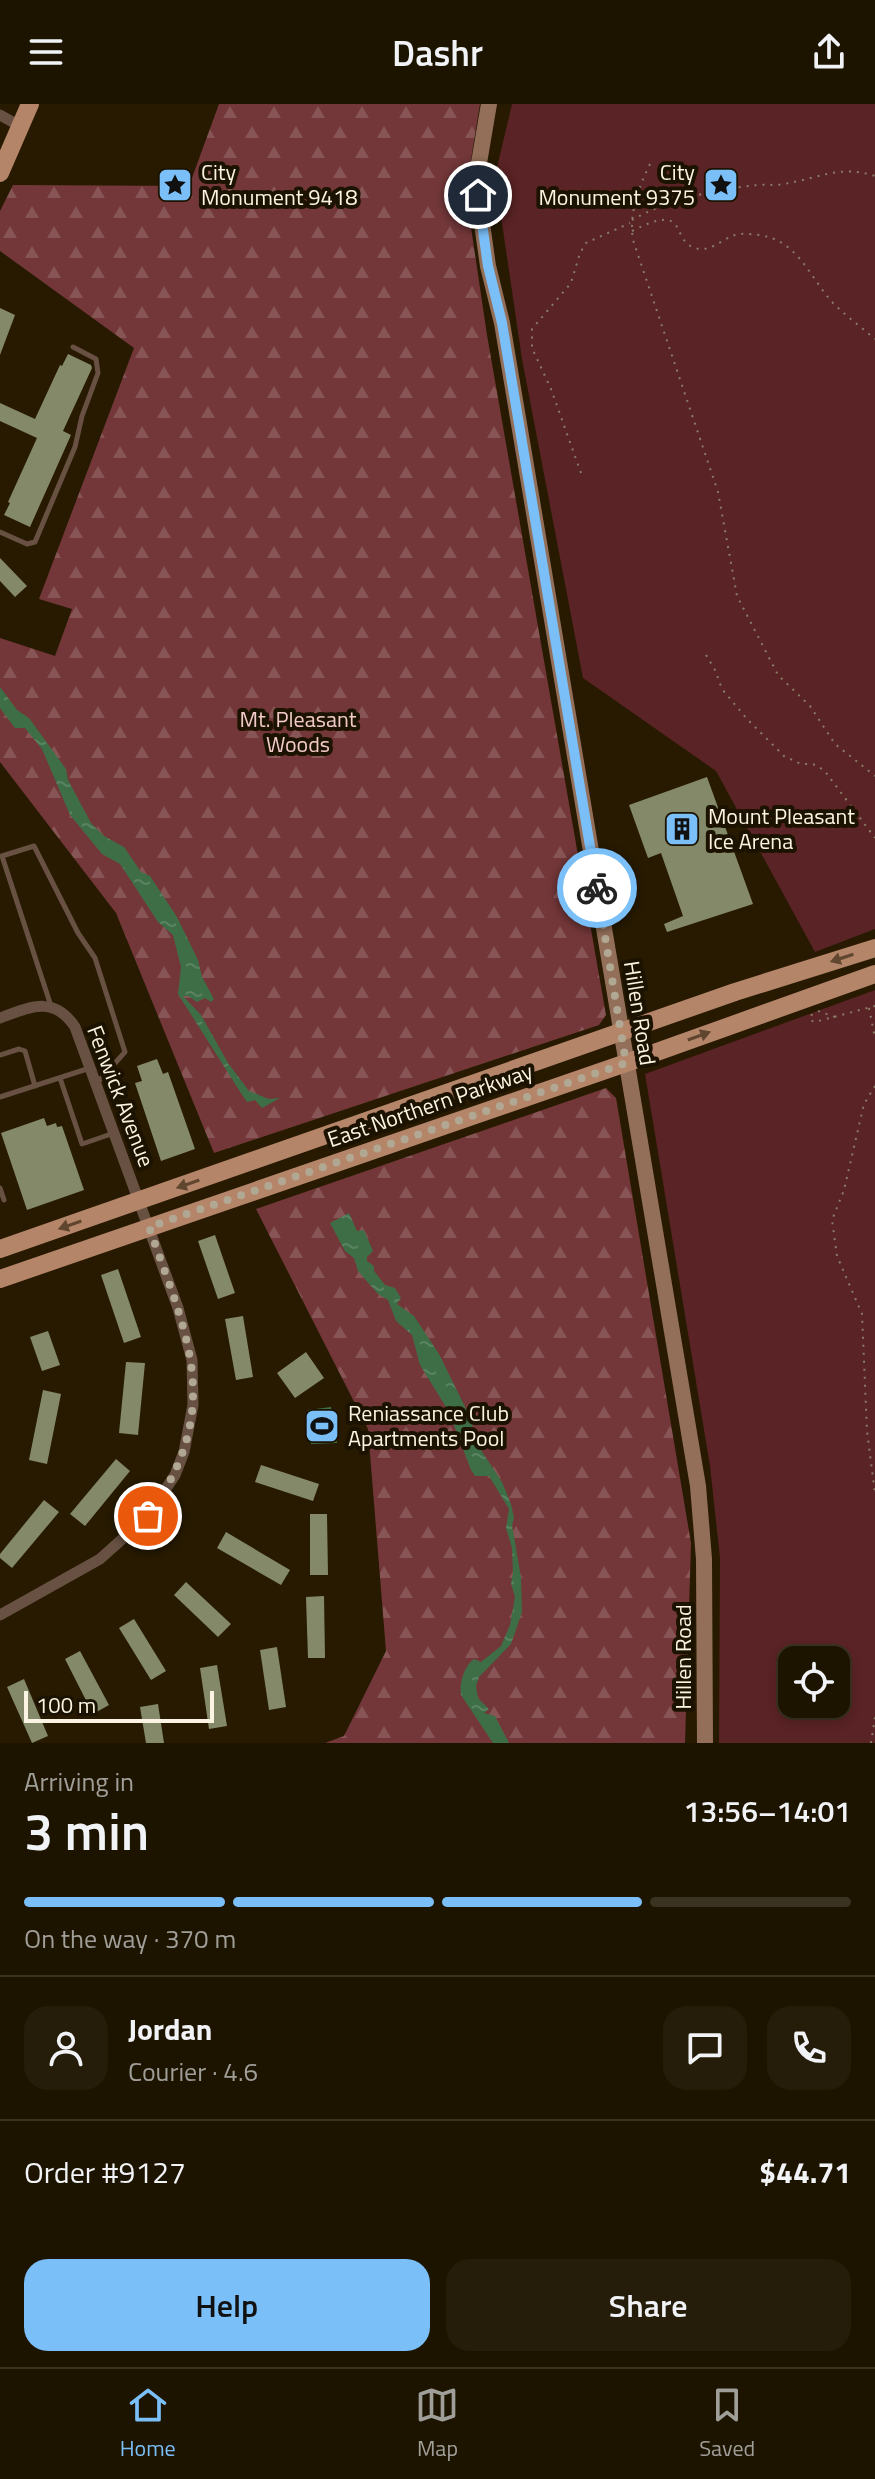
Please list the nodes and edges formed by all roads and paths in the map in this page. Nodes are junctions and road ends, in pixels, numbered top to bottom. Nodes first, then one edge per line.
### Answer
1 (30, 104) edge
2 (489, 104) edge
3 (0, 115) edge
4 (20, 126) junction
5 (650, 164) dead end
6 (0, 173) edge
7 (875, 176) edge
8 (631, 222) junction
9 (632, 231) junction
10 (875, 339) edge
11 (73, 347) dead end
12 (581, 473) dead end
13 (0, 532) edge
14 (706, 655) dead end
15 (875, 776) edge
16 (875, 838) edge
17 (875, 948) edge
18 (875, 974) edge
19 (875, 1006) edge
20 (55, 1008) junction
21 (869, 1008) junction
22 (835, 1017) junction
23 (0, 1018) edge
24 (621, 1034) junction
25 (875, 1038) edge
26 (0, 1055) edge
27 (626, 1063) junction
28 (91, 1068) junction
29 (60, 1078) junction
30 (96, 1083) junction
31 (35, 1086) junction
32 (875, 1086) edge
33 (0, 1097) edge
34 (114, 1133) junction
35 (0, 1188) edge
36 (4, 1200) dead end
37 (139, 1201) junction
38 (149, 1227) junction
39 (0, 1249) edge
40 (0, 1279) edge
41 (875, 1494) edge
42 (0, 1615) edge
43 (875, 1717) edge
44 (705, 1743) edge
45 (871, 1743) edge

1 - 4 main road
2 - 24 street, Hillen Road
3 - 4 street
4 - 6 main road
5 - 8 path
7 - 8 path
8 - 9 path
8 - 12 path
9 - 10 path
9 - 15 path
11 - 13 lane
14 - 16 path
17 -> 24 main road, East Northern Parkway
27 -> 18 main road, East Northern Parkway
19 - 21 path
20 - 23 street
20 - 28 street, Fenwick Avenue
20 - 30 lane
21 - 22 path
21 - 25 path
22 - 22 path
24 - 27 street, Hillen Road
24 -> 37 main road, East Northern Parkway
26 - 31 lane
27 - 38 main road, East Northern Parkway
27 - 44 street, Hillen Road
28 - 29 lane
28 - 30 street, Fenwick Avenue
29 - 31 lane
29 - 34 lane
30 - 34 street, Fenwick Avenue
31 - 33 lane
32 - 41 path
34 - 37 street, Fenwick Avenue
35 - 36 lane
37 - 38 street, Fenwick Avenue
37 -> 39 main road, East Northern Parkway
38 - 40 main road, East Northern Parkway
38 - 42 street, Fenwick Avenue
43 - 45 path

